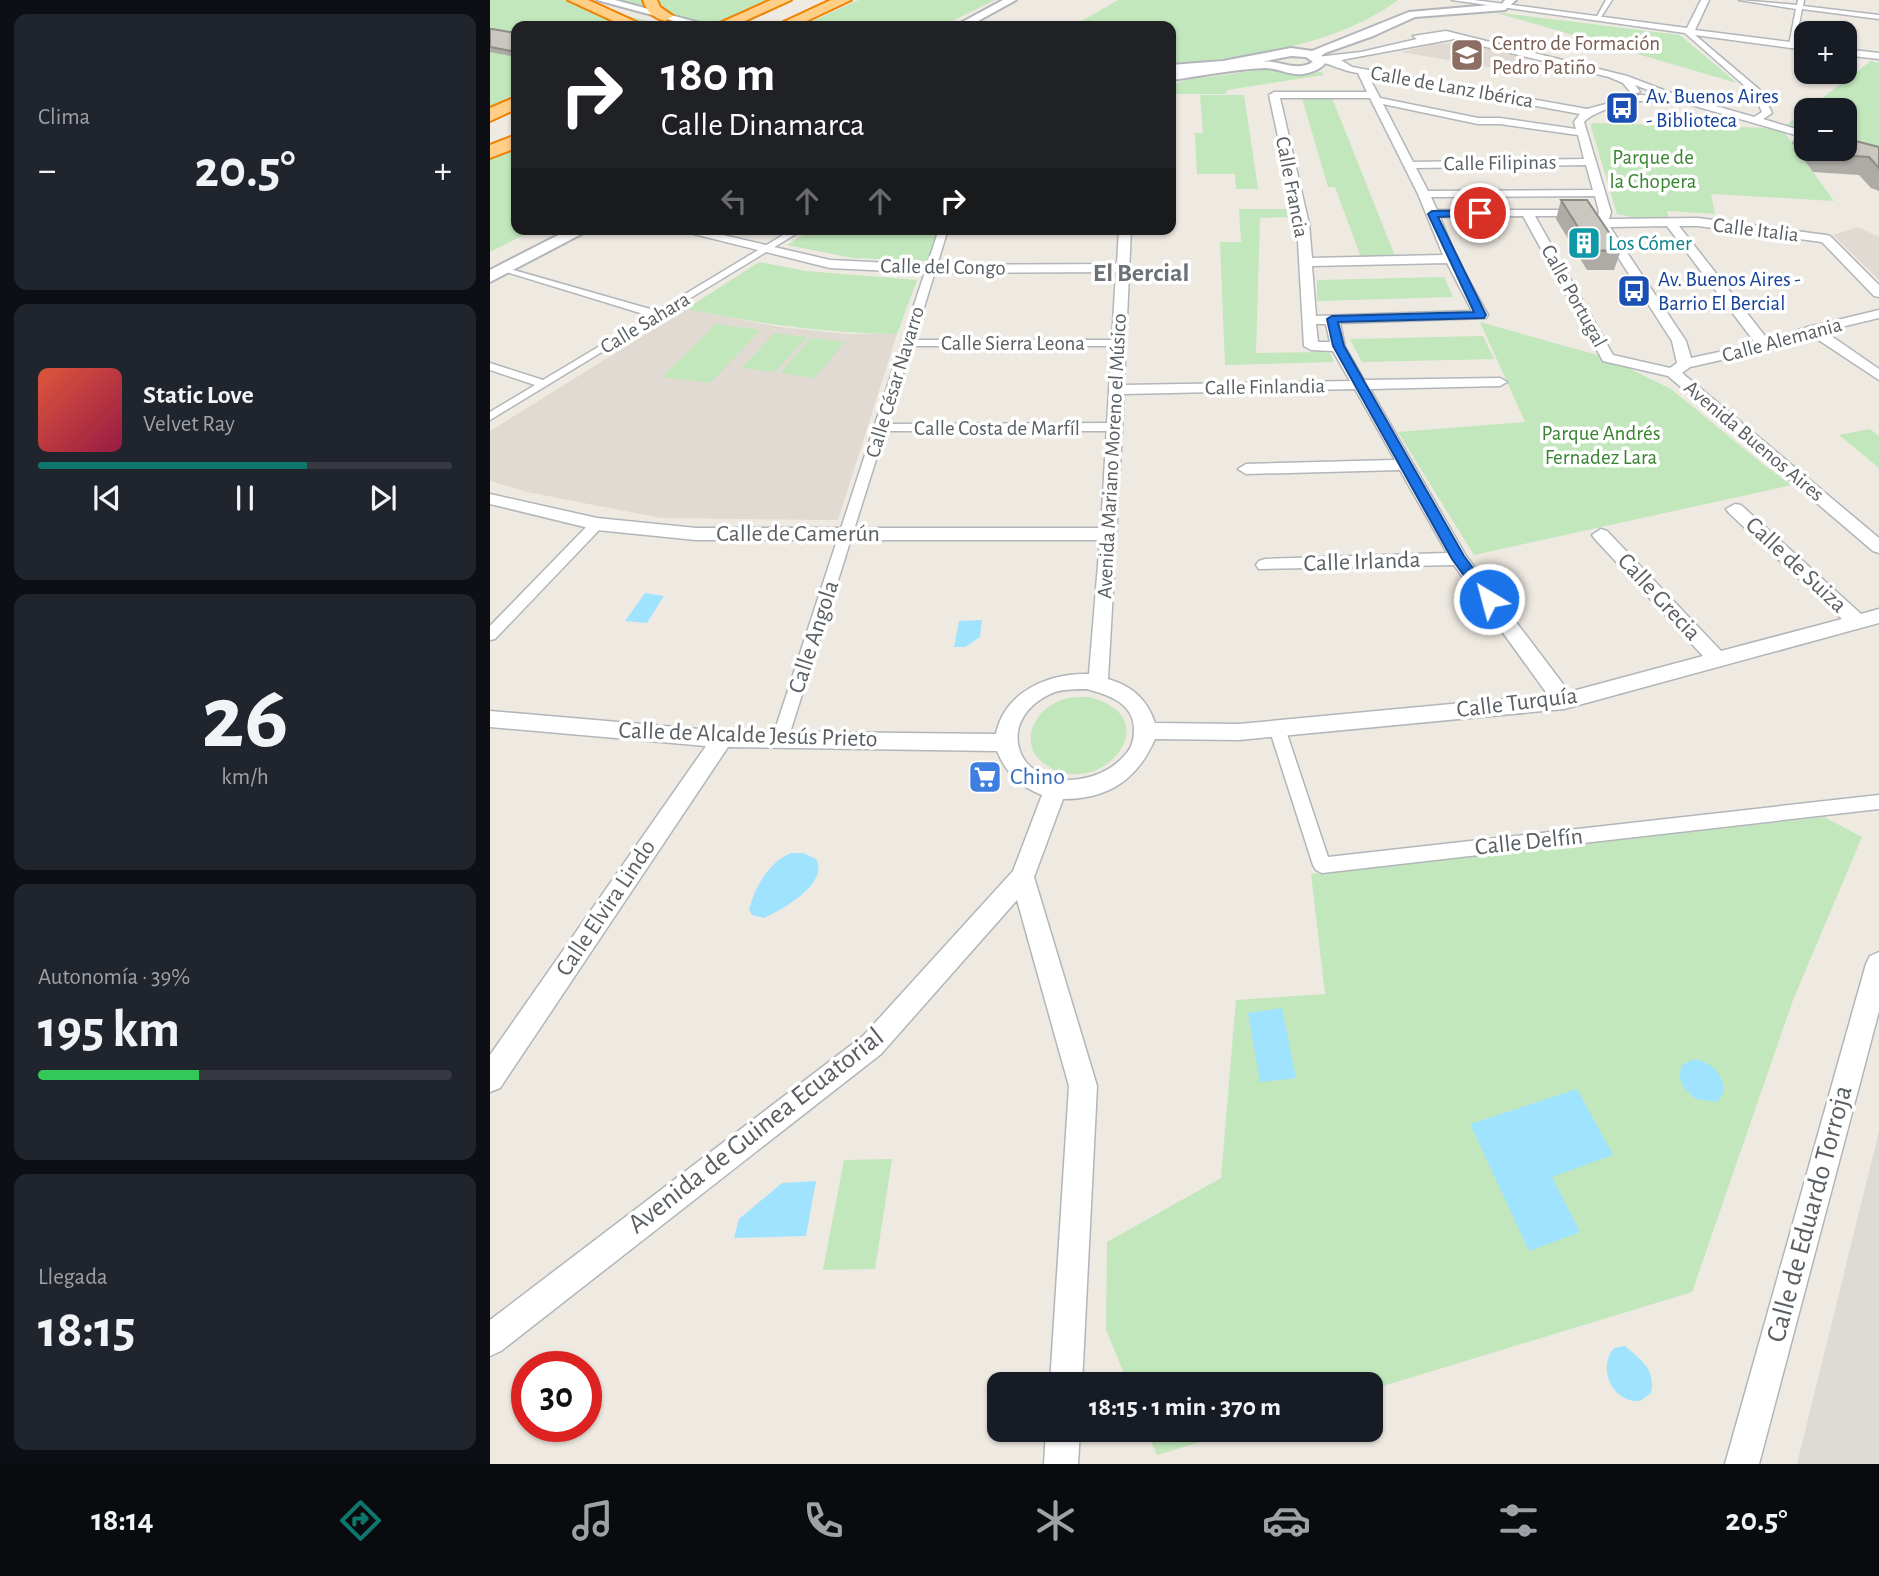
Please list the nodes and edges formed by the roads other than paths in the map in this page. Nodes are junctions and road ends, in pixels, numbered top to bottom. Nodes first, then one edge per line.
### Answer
1 (575, 0) edge
2 (584, 0) edge
3 (602, 0) edge
4 (650, 0) edge
5 (769, 0) edge
6 (785, 0) edge
7 (805, 0) edge
8 (844, 0) edge
9 (1011, 0) edge
10 (1027, 0) edge
11 (1456, 0) edge
12 (1609, 0) edge
13 (1705, 0) edge
14 (1742, 0) edge
15 (1409, 2) dead end
16 (1508, 3) edge
17 (1800, 4) edge
18 (1879, 16) edge
19 (660, 17) junction
20 (1597, 19) junction
21 (625, 21) edge
22 (670, 21) edge
23 (680, 21) edge
24 (731, 21) edge
25 (734, 21) edge
26 (754, 21) edge
27 (795, 21) edge
28 (971, 21) edge
29 (987, 21) edge
30 (1412, 29) junction
31 (1692, 32) junction
32 (1792, 45) joint
33 (1298, 52) junction
34 (1857, 54) edge
35 (1361, 55) junction
36 (1879, 57) edge
37 (1320, 58) junction
38 (1271, 60) junction
39 (1176, 69) edge
40 (1307, 69) junction
41 (1349, 69) junction
42 (1330, 70) junction
43 (1362, 71) junction
44 (1176, 75) edge
45 (1612, 75) junction
46 (1659, 90) junction
47 (1480, 92) junction
48 (1373, 94) junction
49 (1637, 95) junction
50 (1671, 96) junction
51 (1518, 99) junction
52 (1472, 100) dead end
53 (511, 106) edge
54 (1587, 112) junction
55 (490, 116) edge
56 (511, 118) edge
57 (1757, 119) junction
58 (1500, 121) junction
59 (490, 126) edge
60 (1794, 131) edge
61 (1582, 133) junction
62 (511, 143) edge
63 (511, 149) edge
64 (490, 152) edge
65 (490, 158) edge
66 (1591, 162) junction
67 (1408, 164) junction
68 (1599, 192) junction
69 (1424, 194) junction
70 (1527, 212) junction
71 (1432, 214) junction
72 (1604, 217) junction
73 (1671, 223) junction
74 (550, 235) edge
75 (570, 235) edge
76 (703, 235) edge
77 (790, 235) edge
78 (942, 235) edge
79 (1125, 235) edge
80 (764, 251) junction
81 (1451, 259) junction
82 (1304, 262) junction
83 (1123, 268) junction
84 (931, 269) junction
85 (495, 270) edge
86 (1879, 293) edge
87 (1879, 314) edge
88 (659, 315) junction
89 (1332, 319) junction
90 (1308, 320) junction
91 (1813, 330) junction
92 (907, 343) junction
93 (1118, 343) junction
94 (1338, 346) junction
95 (1765, 346) junction
96 (490, 366) edge
97 (1679, 368) junction
98 (1879, 376) edge
99 (1500, 382) dead end
100 (544, 384) junction
101 (1361, 385) junction
102 (1115, 390) junction
103 (490, 417) edge
104 (1114, 427) junction
105 (881, 428) junction
106 (1406, 465) junction
107 (1246, 468) dead end
108 (490, 499) edge
109 (1735, 509) dead end
110 (597, 524) junction
111 (848, 534) junction
112 (1109, 534) junction
113 (1601, 535) dead end
114 (1879, 547) edge
115 (1459, 559) junction
116 (1265, 565) dead end
117 (1879, 616) edge
118 (1856, 621) junction
119 (490, 635) edge
120 (1717, 659) junction
121 (1098, 682) junction
122 (1564, 701) junction
123 (490, 719) edge
124 (1277, 728) junction
125 (1147, 731) junction
126 (722, 739) junction
127 (780, 739) junction
128 (1006, 743) junction
129 (1055, 790) junction
130 (1879, 802) edge
131 (1022, 877) junction
132 (1879, 964) edge
133 (490, 1078) edge
134 (490, 1340) edge
135 (1067, 1372) edge
136 (1062, 1442) edge
137 (1061, 1464) edge
138 (1742, 1464) edge

1 - 21 highway
2 - 19 street
3 - 19 street
4 - 19 highway
5 - 24 highway
6 - 25 highway
7 - 26 highway
8 - 27 highway
9 - 28 street
10 - 29 street
11 - 16 street
12 - 20 street
13 - 31 street
14 - 17 street
15 - 33 street
16 - 20 street
16 - 30 street
17 - 18 street
17 - 32 street
19 - 22 street
19 - 23 street
20 - 31 street
30 - 35 street
30 - 37 street
30 - 45 street
31 - 32 street
31 - 57 street
33 - 37 street
33 - 38 street
34 - 36 street
35 - 37 street
35 - 41 street
37 - 40 street
37 - 41 street, Calle de Lanz Ibérica
38 - 39 street
38 - 40 street
38 - 44 street
40 - 42 street
41 - 42 street
41 - 43 street, Calle de Lanz Ibérica
42 - 48 street
43 - 47 street, Calle de Lanz Ibérica
43 - 48 street
45 - 46 street
45 - 49 street
46 - 49 street
46 - 50 street
47 - 51 street, Calle de Lanz Ibérica
47 - 52 street
48 - 58 street
48 - 67 street
48 - 82 street, Calle Francia
49 - 50 street
49 - 54 street
50 - 57 street
51 - 54 street, Calle de Lanz Ibérica
51 - 58 street
53 - 55 highway
54 - 61 street
56 - 59 highway
57 - 60 street
58 - 61 street
61 - 66 street, Avenida Buenos Aires
62 - 64 highway
63 - 65 highway
66 - 67 street, Calle Filipinas
66 - 68 street, Avenida Buenos Aires
67 - 69 street
68 - 69 street
68 - 72 street, Avenida Buenos Aires
69 - 71 street
70 - 71 street, Calle Italia
70 - 72 street, Calle Italia
70 - 97 street, Calle Portugal
71 - 81 street
72 - 73 street, Calle Italia
72 - 97 street, Avenida Buenos Aires
73 - 86 street, Calle Italia
73 - 95 street
74 - 85 street
75 - 85 street
76 - 80 street, Calle del Congo
77 - 80 street, Calle Sahara
78 - 84 street, Calle César Navarro
79 - 83 street, Avenida Mariano Moreno el Músico
80 - 84 street, Calle del Congo
80 - 88 street, Calle Sahara
81 - 82 street
81 - 89 street
82 - 90 street, Calle Francia
83 - 84 street, Calle del Congo
83 - 93 street, Avenida Mariano Moreno el Músico
84 - 92 street, Calle César Navarro
85 - 88 street
87 - 91 street, Calle Alemania
88 - 100 street, Calle Sahara
89 - 90 street
89 - 94 street
90 - 94 street
91 - 95 street, Calle Alemania
91 - 98 street
92 - 93 street, Calle Sierra Leona
92 - 105 street, Calle César Navarro
93 - 102 street, Avenida Mariano Moreno el Músico
94 - 101 street
95 - 97 street, Calle Alemania
96 - 100 street
97 - 114 street, Avenida Buenos Aires
99 - 101 street, Calle Finlandia
100 - 103 street, Calle Sahara
101 - 102 street, Calle Finlandia
101 - 106 street
102 - 104 street, Avenida Mariano Moreno el Músico
104 - 105 street, Calle Costa de Marfíl
104 - 112 street, Avenida Mariano Moreno el Músico
105 - 111 street, Calle César Navarro
106 - 107 street
106 - 115 street
108 - 110 street, Calle de Camerún
109 - 118 street, Calle de Suiza
110 - 111 street, Calle de Camerún
110 - 119 street
111 - 112 street, Calle de Camerún
111 - 127 street, Calle Angola
112 - 121 street, Avenida Mariano Moreno el Músico
113 - 120 street, Calle Grecia
115 - 116 street, Calle Irlanda
115 - 122 street
117 - 118 street, Calle Turquía
118 - 120 street, Calle Turquía
120 - 122 street, Calle Turquía
121 - 125 street
121 - 128 street
122 - 124 street, Calle Turquía
123 - 126 street, Calle de Alcalde Jesús Prieto
124 - 125 street, Calle Turquía
124 - 130 street, Calle Delfín
125 - 129 street
126 - 127 street, Calle de Alcalde Jesús Prieto
126 - 133 street, Calle Elvira Lindo
127 - 128 street, Calle de Alcalde Jesús Prieto
128 - 129 street
129 - 131 street, Avenida de Guinea Ecuatorial
131 - 134 street, Avenida de Guinea Ecuatorial
131 - 135 street
132 - 138 street, Calle de Eduardo Torroja
136 - 137 street

